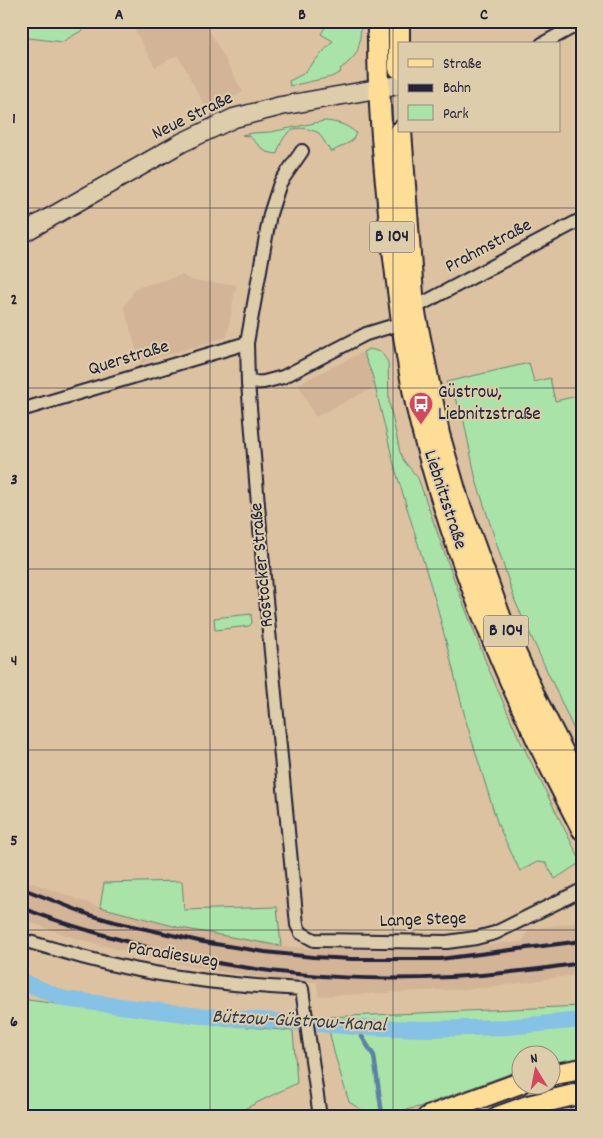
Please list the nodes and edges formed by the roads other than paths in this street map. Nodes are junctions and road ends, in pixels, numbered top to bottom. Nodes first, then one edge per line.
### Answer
1 (378, 21) edge
2 (399, 21) edge
3 (582, 22) edge
4 (399, 42) edge
5 (546, 42) edge
6 (398, 85) edge
7 (379, 88) junction
8 (401, 132) edge
9 (302, 151) dead end
10 (582, 219) edge
11 (21, 234) edge
12 (408, 316) junction
13 (247, 343) junction
14 (248, 383) junction
15 (21, 410) edge
16 (582, 789) edge
17 (582, 829) edge
18 (582, 890) edge
19 (21, 939) edge
20 (314, 940) joint
21 (582, 1069) edge
22 (560, 1073) edge
23 (510, 1087) edge
24 (582, 1093) edge
25 (320, 1117) edge
26 (428, 1117) edge
27 (498, 1117) edge

1 - 7 main road, B 104
2 - 4 main road
3 - 5 street
6 - 7 main road, Neue Straße
7 - 11 main road, Neue Straße
7 - 12 main road, Liebnitzstraße / B 104
8 - 12 main road, Liebnitzstraße / B 104
9 - 13 street, Rostocker Straße
10 - 12 street, Prahmstraße
12 - 14 street, Prahmstraße
12 - 16 main road, Liebnitzstraße / B 104
12 - 17 main road, Liebnitzstraße / B 104
13 - 14 street, Rostocker Straße
13 - 15 street, Querstraße
14 - 20 street, Rostocker Straße
18 - 20 street, Lange Stege
19 - 25 street, Paradiesweg
21 - 22 main road
23 - 26 main road
24 - 27 main road

